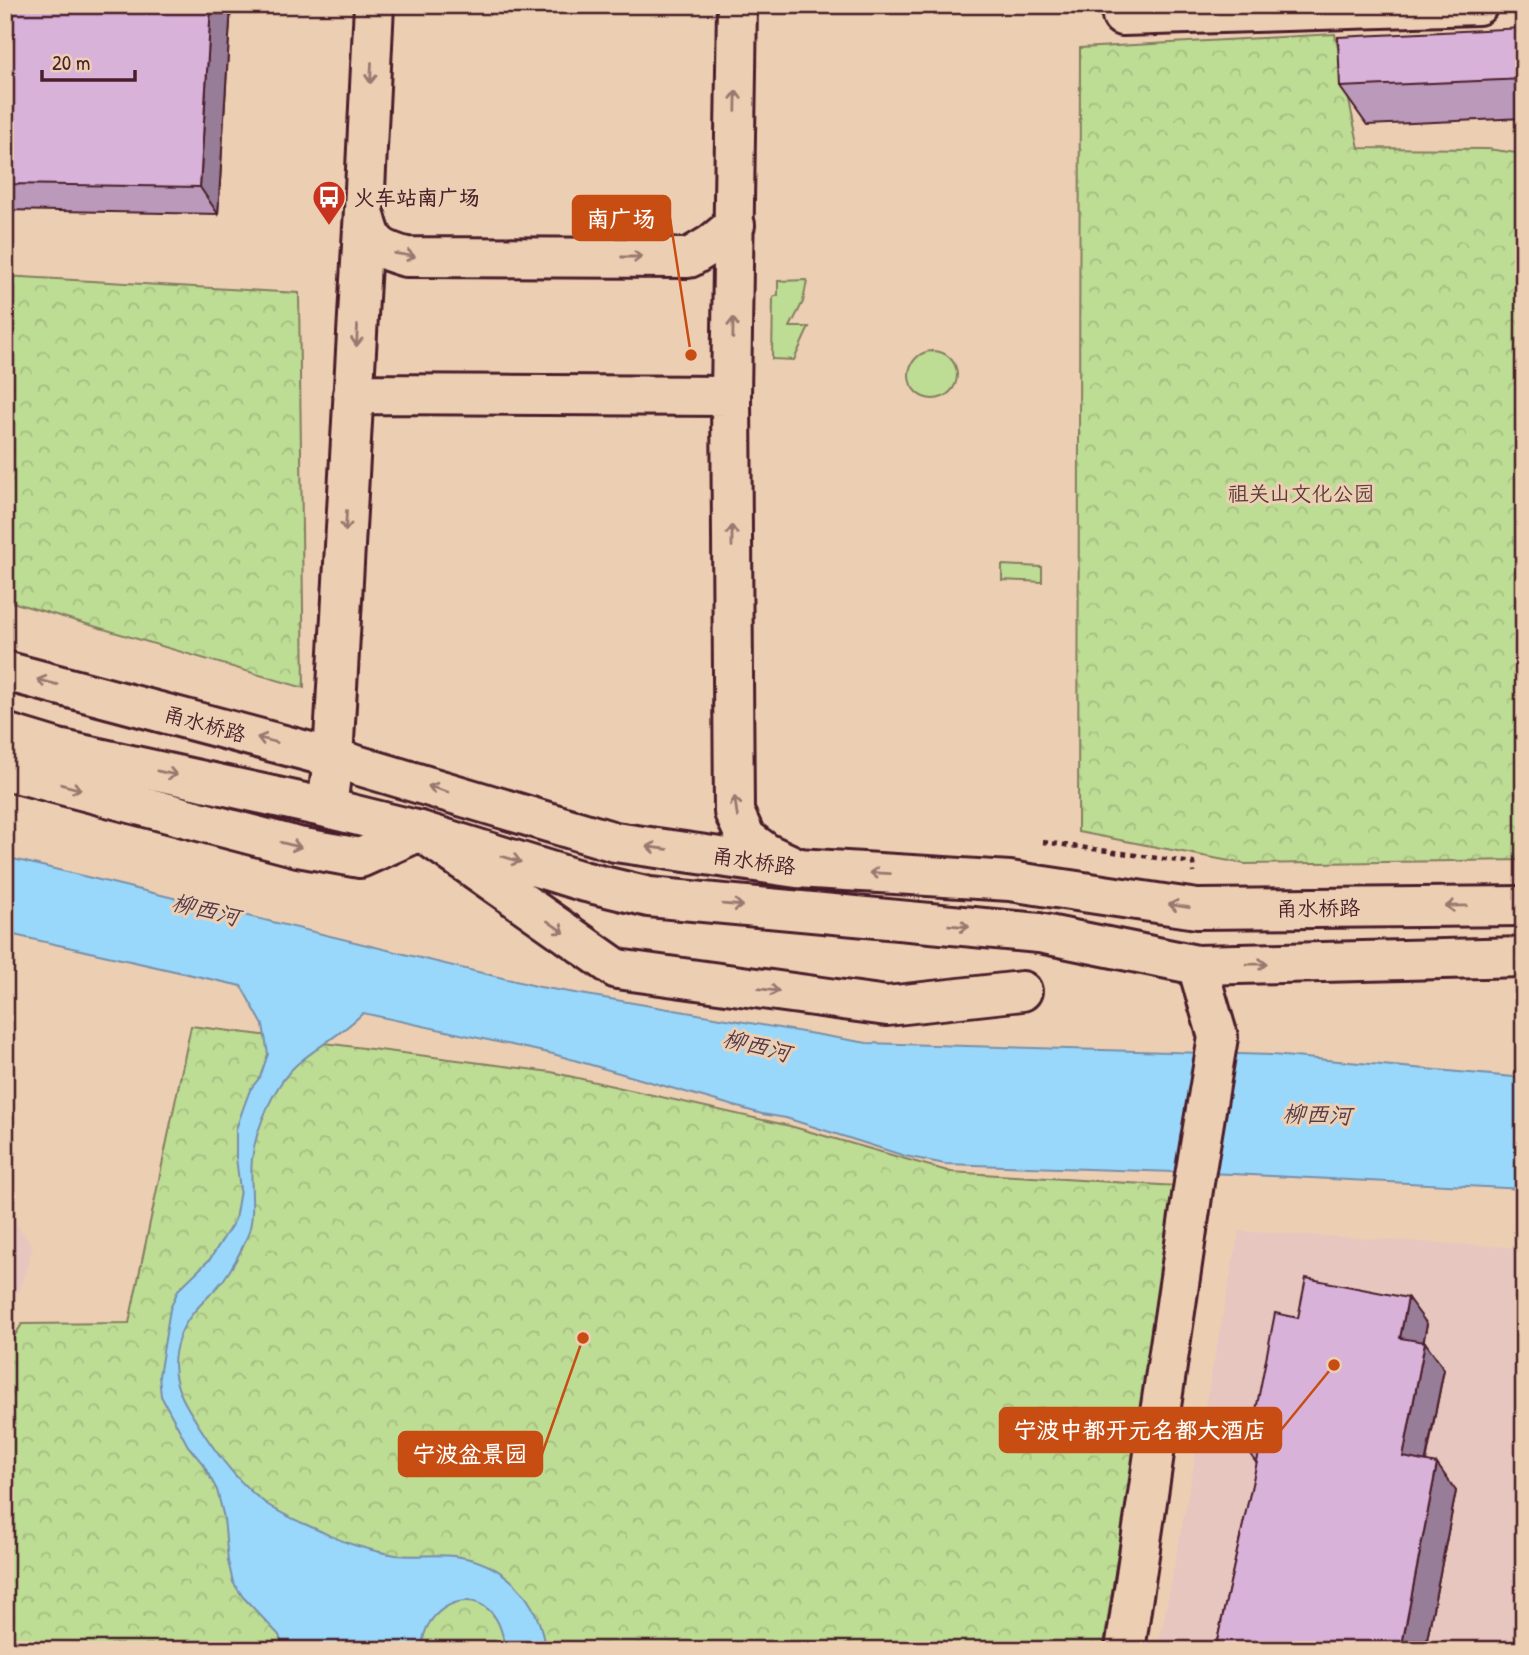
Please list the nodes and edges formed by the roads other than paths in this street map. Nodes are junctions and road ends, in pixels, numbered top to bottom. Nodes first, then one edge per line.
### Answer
1 (374, 5) edge
2 (737, 5) edge
3 (1478, 5) edge
4 (1122, 16) dead end
5 (365, 210) junction
6 (734, 225) junction
7 (353, 394) junction
8 (731, 396) junction
9 (5, 671) edge
10 (5, 733) edge
11 (333, 758) junction
12 (5, 770) edge
13 (327, 808) junction
14 (420, 831) junction
15 (797, 868) junction
16 (1524, 906) edge
17 (1524, 957) edge
18 (1197, 965) junction
19 (1022, 991) dead end
20 (1125, 1650) edge

1 -> 5 main road
6 -> 2 main road
3 - 4 main road
5 -> 6 main road
5 -> 7 main road
8 -> 6 main road
7 - 8 main road
7 -> 11 main road
15 -> 8 main road
11 -> 9 main road, 甬水桥路
10 -> 13 main road, 甬水桥路
11 - 13 main road
15 -> 11 main road, 甬水桥路
12 -> 14 main road
13 - 14 main road, 甬水桥路
14 -> 18 main road, 甬水桥路
14 -> 19 main road
16 -> 15 main road, 甬水桥路
18 -> 17 main road, 甬水桥路
18 - 20 main road

